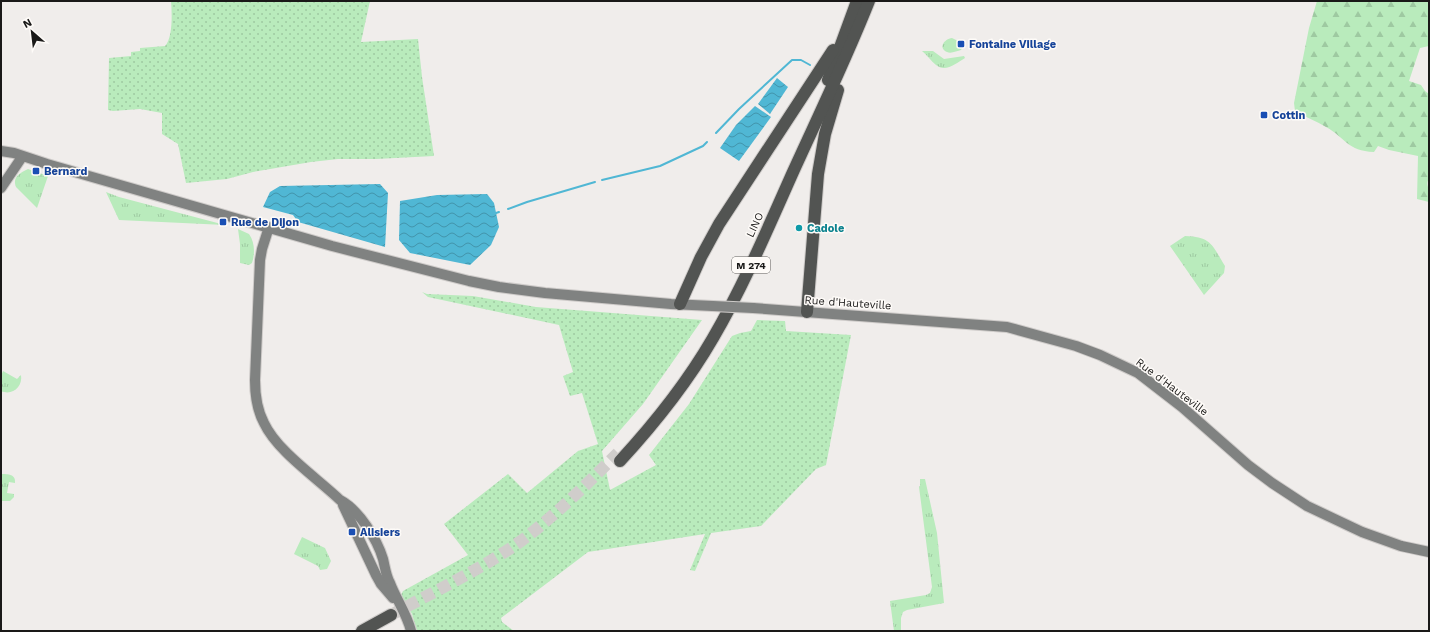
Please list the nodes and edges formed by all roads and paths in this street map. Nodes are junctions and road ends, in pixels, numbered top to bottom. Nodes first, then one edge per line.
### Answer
1 (857, 1) edge
2 (869, 1) edge
3 (848, 23) junction
4 (850, 50) junction
5 (1, 151) edge
6 (22, 157) junction
7 (1, 188) edge
8 (269, 228) junction
9 (680, 304) junction
10 (807, 312) junction
11 (1429, 552) edge
12 (362, 631) edge
13 (377, 631) edge
14 (411, 631) edge

1 - 3 highway, LINO / M 274
2 - 4 highway, LINO / M 274
3 - 4 highway, LINO / M 274
3 - 9 highway
4 - 10 highway
5 - 6 street
6 - 7 street
6 - 8 street
8 - 9 street, Rue d'Hauteville
8 - 14 street
9 - 10 street, Rue d'Hauteville, bridge
10 - 11 street, Rue d'Hauteville
12 - 13 highway

